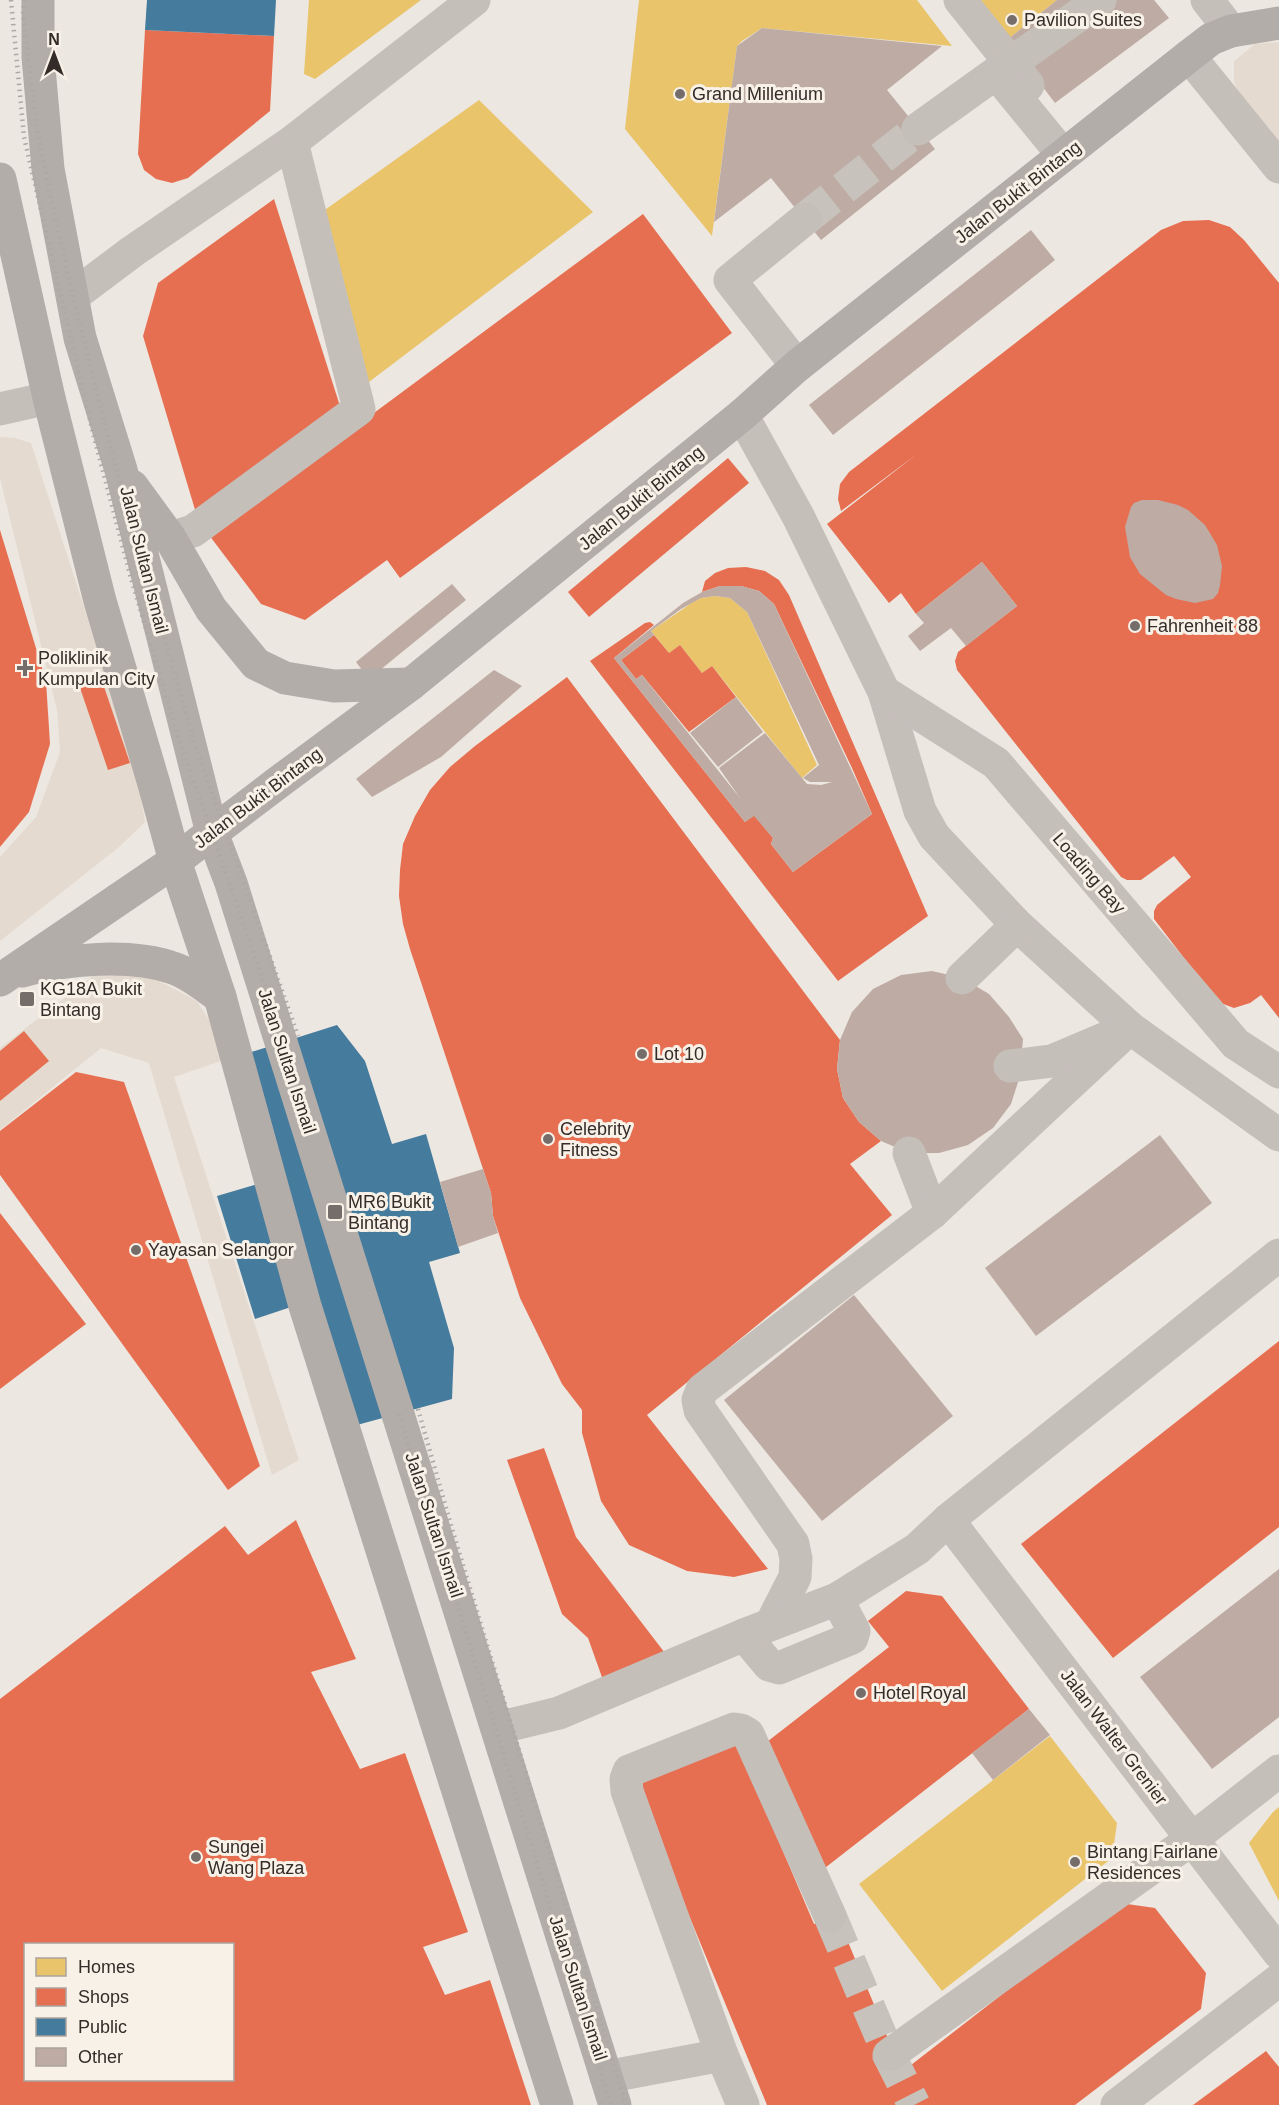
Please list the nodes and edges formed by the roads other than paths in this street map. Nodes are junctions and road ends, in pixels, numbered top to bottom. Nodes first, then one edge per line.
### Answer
1 (38, 0) edge
2 (474, 0) edge
3 (960, 0) edge
4 (1100, 0) edge
5 (1207, 0) edge
6 (1279, 23) edge
7 (1231, 31) junction
8 (1189, 56) junction
9 (1011, 63) junction
10 (918, 129) tunnel mouth
11 (292, 142) junction
12 (1070, 150) junction
13 (1279, 167) edge
14 (0, 179) edge
15 (804, 219) tunnel mouth
16 (73, 296) junction
17 (796, 366) junction
18 (49, 398) junction
19 (0, 410) edge
20 (742, 415) junction
21 (121, 470) junction
22 (170, 538) junction
23 (411, 684) junction
24 (884, 692) junction
25 (212, 833) junction
26 (175, 861) junction
27 (1017, 925) junction
28 (2, 978) edge
29 (962, 978) dead end
30 (220, 997) junction
31 (1131, 1028) junction
32 (1010, 1066) dead end
33 (1279, 1072) edge
34 (1279, 1135) edge
35 (909, 1153) dead end
36 (932, 1213) junction
37 (1279, 1255) edge
38 (948, 1520) junction
39 (837, 1599) junction
40 (757, 1629) junction
41 (498, 1728) junction
42 (1278, 1774) edge
43 (1192, 1839) junction
44 (830, 1916) tunnel mouth
45 (1279, 1953) edge
46 (1279, 1980) edge
47 (722, 2055) junction
48 (889, 2055) dead end
49 (611, 2091) edge
50 (557, 2105) edge
51 (743, 2105) edge
52 (1117, 2105) edge

1 - 16 main road, Jalan Sultan Ismail
2 - 11 street
3 - 9 street
4 - 9 street
5 - 7 street
6 - 7 main road, Jalan Bukit Bintang
7 - 8 main road, Jalan Bukit Bintang
8 - 12 main road, Jalan Bukit Bintang
8 - 13 street
9 - 12 street
10 - 12 street
11 - 16 street
11 - 22 street
12 - 17 main road, Jalan Bukit Bintang
14 - 18 main road
15 - 17 street
16 - 21 main road, Jalan Sultan Ismail
17 - 20 main road, Jalan Bukit Bintang
18 - 19 street
18 - 26 main road
20 - 23 main road, Jalan Bukit Bintang
20 - 24 street
21 - 22 main road
21 - 25 main road, Jalan Sultan Ismail
22 - 23 main road
23 - 25 main road, Jalan Bukit Bintang
24 - 27 street
24 - 33 street, Loading Bay
25 - 26 main road, Jalan Bukit Bintang
25 - 41 main road, Jalan Sultan Ismail
26 - 28 main road, Jalan Bukit Bintang
26 - 30 main road
27 - 29 street
27 - 31 street
28 - 30 main road
30 - 50 main road
31 - 32 street
31 - 34 street
31 - 36 street
35 - 36 street
36 - 40 street
37 - 38 street
38 - 39 street
38 - 43 street, Jalan Walter Grenier
39 - 40 street
39 - 40 street
40 - 41 street
41 - 49 main road, Jalan Sultan Ismail
42 - 43 street
43 - 45 street, Jalan Walter Grenier
43 - 48 street
44 - 47 street
46 - 52 street
47 - 49 street
47 - 51 street

